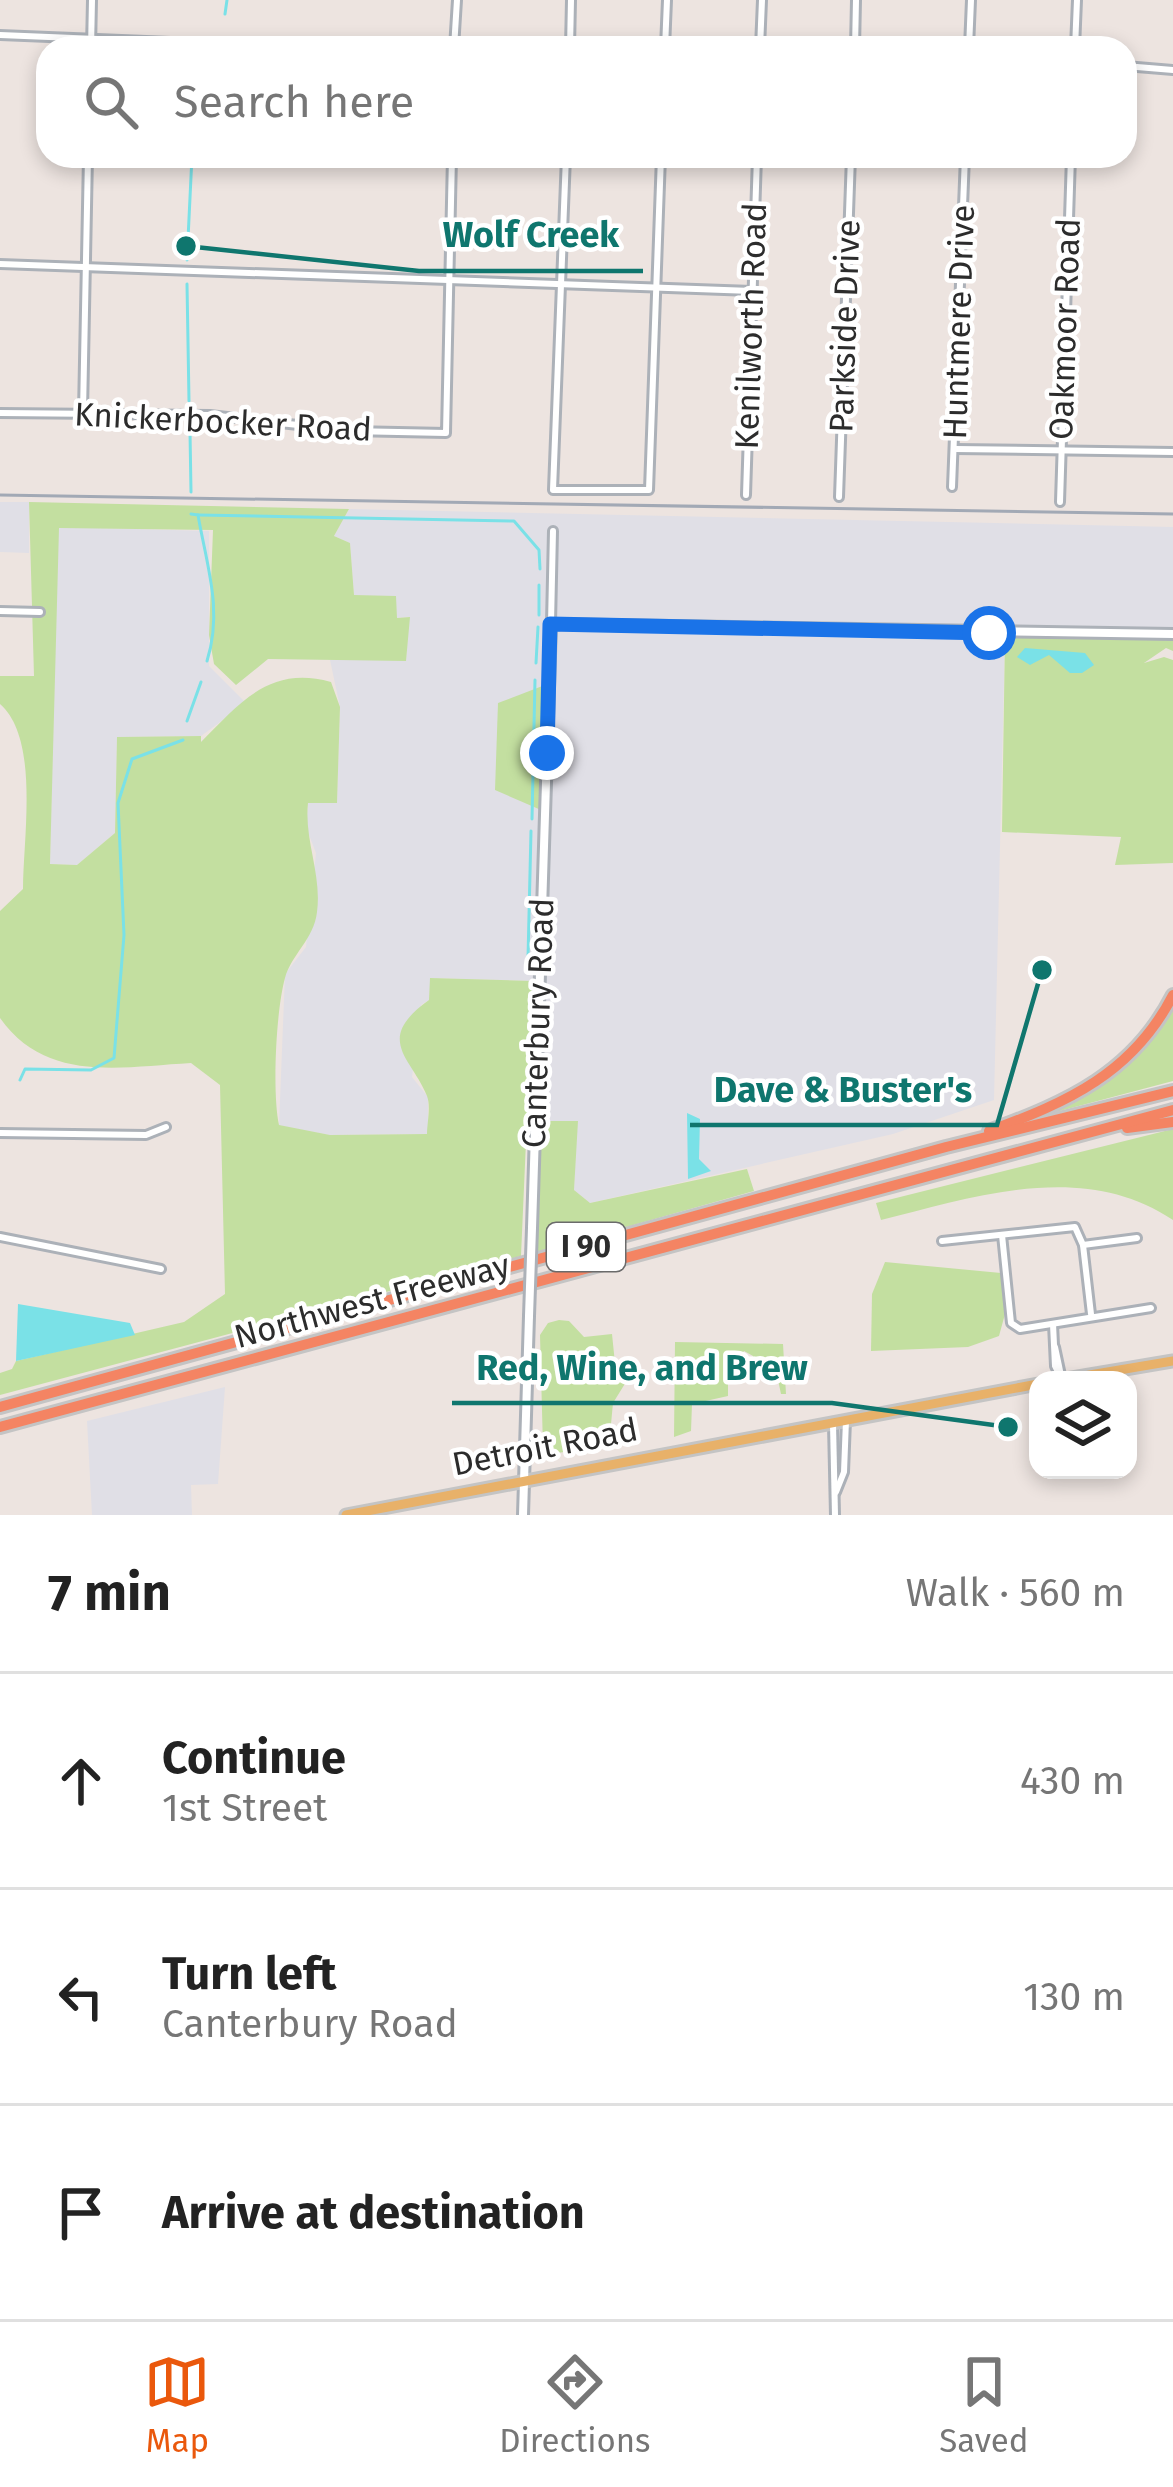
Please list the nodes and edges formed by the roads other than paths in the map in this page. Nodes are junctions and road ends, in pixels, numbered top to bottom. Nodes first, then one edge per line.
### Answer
1 (92, 0) edge
2 (457, 0) edge
3 (571, 0) edge
4 (667, 0) edge
5 (762, 0) edge
6 (856, 0) edge
7 (970, 0) edge
8 (1077, 0) edge
9 (0, 35) edge
10 (36, 36) edge
11 (91, 36) edge
12 (455, 36) edge
13 (569, 36) edge
14 (666, 36) edge
15 (760, 36) edge
16 (855, 36) edge
17 (969, 36) edge
18 (1076, 36) edge
19 (1137, 67) edge
20 (1173, 70) edge
21 (87, 168) edge
22 (452, 168) edge
23 (566, 168) edge
24 (661, 168) edge
25 (757, 168) edge
26 (851, 168) edge
27 (965, 168) edge
28 (1071, 168) edge
29 (0, 264) edge
30 (83, 267) junction
31 (448, 279) junction
32 (561, 285) junction
33 (656, 290) junction
34 (752, 291) junction
35 (0, 412) edge
36 (83, 413) junction
37 (955, 449) junction
38 (1061, 450) junction
39 (1173, 452) edge
40 (952, 487) dead end
41 (746, 495) dead end
42 (839, 497) dead end
43 (1060, 502) dead end
44 (553, 531) dead end
45 (0, 611) edge
46 (40, 612) dead end
47 (550, 624) junction
48 (1173, 634) edge
49 (1173, 995) edge
50 (1173, 1091) edge
51 (1173, 1110) edge
52 (1173, 1122) edge
53 (166, 1127) dead end
54 (0, 1133) edge
55 (1076, 1135) junction
56 (946, 1148) junction
57 (1002, 1235) junction
58 (0, 1237) edge
59 (1137, 1238) dead end
60 (942, 1240) dead end
61 (1083, 1245) junction
62 (161, 1268) dead end
63 (1151, 1308) dead end
64 (1091, 1314) junction
65 (1052, 1324) junction
66 (1173, 1361) edge
67 (1057, 1371) edge
68 (1114, 1371) edge
69 (1029, 1386) edge
70 (0, 1407) edge
71 (845, 1419) junction
72 (832, 1421) junction
73 (0, 1427) edge
74 (523, 1478) junction
75 (836, 1492) junction
76 (346, 1515) edge
77 (523, 1515) edge
78 (835, 1515) edge

1 - 11 street
2 - 12 street
3 - 13 street
4 - 14 street
5 - 15 street
6 - 16 street
7 - 17 street
8 - 18 street
9 - 10 street
19 - 20 street
21 - 30 street
22 - 31 street
23 - 32 street
24 - 33 street
25 - 34 street, Kenilworth Road
26 - 42 street, Parkside Drive
27 - 37 street, Huntmere Drive
28 - 38 street, Oakmoor Road
29 - 30 street
30 - 31 street
30 - 36 street
31 - 32 street
31 - 36 street, Knickerbocker Road
32 - 33 street
32 - 33 street
33 - 34 street
34 - 41 street, Kenilworth Road
35 - 36 street, Knickerbocker Road
37 - 38 street
37 - 40 street, Huntmere Drive
38 - 39 street
38 - 43 street, Oakmoor Road
44 - 47 street, Canterbury Road
45 - 46 street
47 - 48 street
47 - 74 street, Canterbury Road, bridge
49 - 56 highway
50 - 56 highway, Northwest Freeway / I 90
51 - 55 highway, Northwest Freeway / I 90
52 - 55 highway
53 - 54 street
55 - 73 highway, Northwest Freeway / I 90
56 - 70 highway, Northwest Freeway / I 90
57 - 60 street
57 - 61 street
57 - 65 street
58 - 62 street
59 - 61 street
61 - 64 street
63 - 64 street
64 - 65 street
65 - 67 street
66 - 68 main road
69 - 71 main road, Detroit Road
71 - 72 main road, Detroit Road
71 - 75 street
72 - 74 main road, Detroit Road
72 - 75 street
74 - 76 main road, Detroit Road
74 - 77 street, Canterbury Road
75 - 78 street

